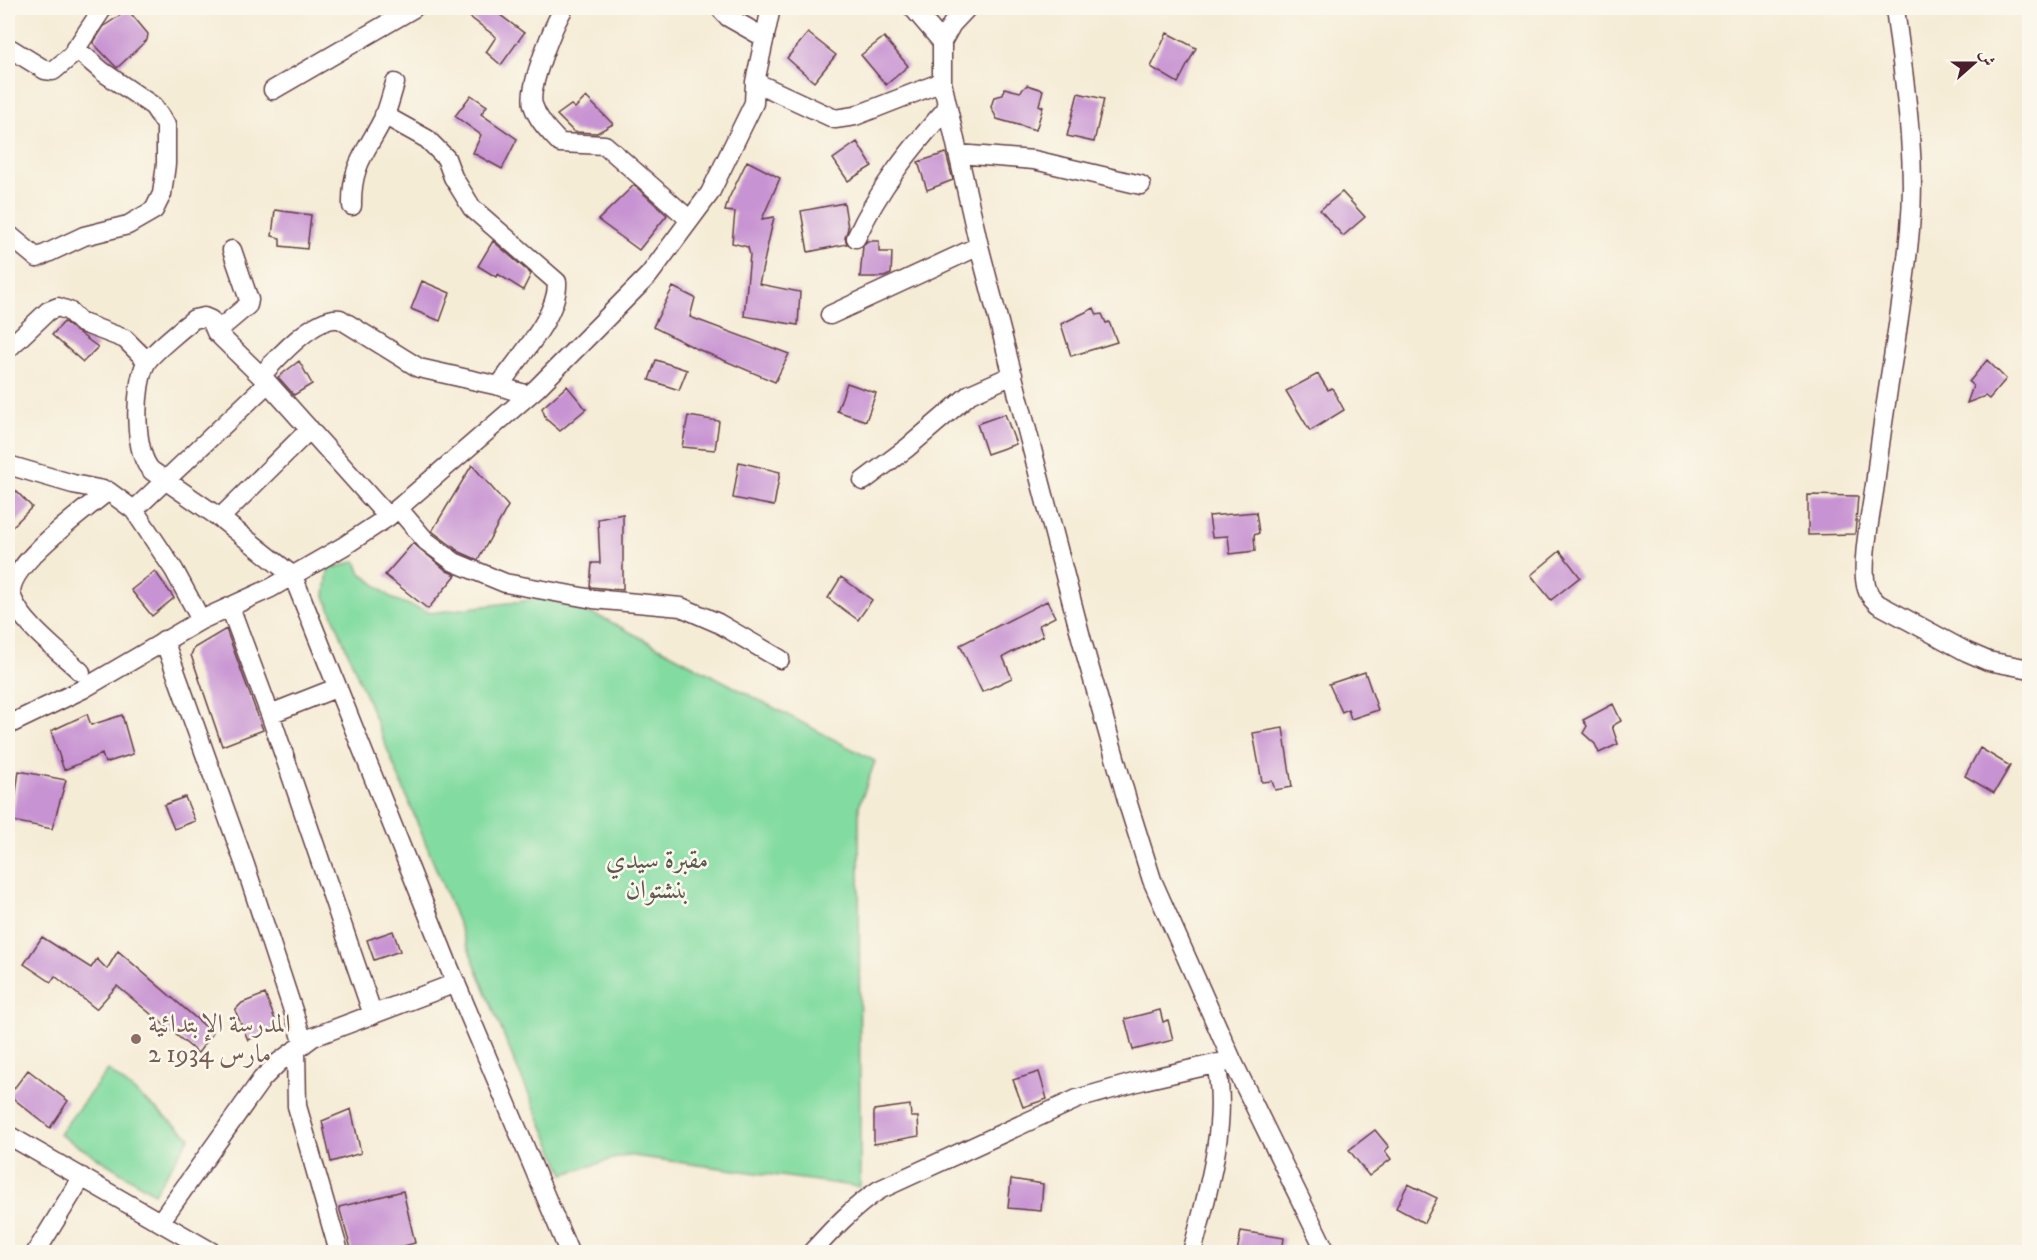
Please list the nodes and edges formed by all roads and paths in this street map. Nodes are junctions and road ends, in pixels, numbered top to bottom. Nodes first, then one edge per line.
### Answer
1 (103, 8) edge
2 (414, 8) edge
3 (564, 8) edge
4 (720, 8) edge
5 (771, 8) edge
6 (914, 8) edge
7 (967, 8) edge
8 (1895, 8) edge
9 (765, 38) junction
10 (942, 42) junction
11 (75, 48) junction
12 (8, 50) edge
13 (755, 82) junction
14 (942, 82) junction
15 (395, 83) dead end
16 (273, 90) dead end
17 (948, 107) junction
18 (384, 115) junction
19 (958, 154) junction
20 (1141, 185) dead end
21 (352, 206) dead end
22 (690, 220) junction
23 (8, 234) edge
24 (856, 238) dead end
25 (979, 246) junction
26 (232, 250) dead end
27 (830, 315) dead end
28 (216, 332) junction
29 (8, 349) edge
30 (147, 361) junction
31 (1013, 375) junction
32 (265, 380) junction
33 (499, 386) junction
34 (528, 395) junction
35 (310, 429) junction
36 (8, 465) edge
37 (164, 480) junction
38 (862, 481) dead end
39 (108, 491) junction
40 (134, 510) junction
41 (393, 512) junction
42 (220, 518) junction
43 (292, 576) junction
44 (10, 582) edge
45 (230, 607) junction
46 (201, 620) junction
47 (164, 640) junction
48 (780, 659) dead end
49 (2030, 669) edge
50 (81, 672) dead end
51 (336, 688) junction
52 (270, 714) junction
53 (8, 724) edge
54 (456, 983) junction
55 (373, 1015) junction
56 (300, 1047) junction
57 (1224, 1062) junction
58 (8, 1135) edge
59 (82, 1177) junction
60 (160, 1222) junction
61 (36, 1252) edge
62 (212, 1252) edge
63 (339, 1252) edge
64 (569, 1252) edge
65 (812, 1252) edge
66 (1192, 1252) edge
67 (1326, 1252) edge

1 - 11 street
2 - 16 street
3 - 22 street
4 - 9 street
5 - 9 street
6 - 10 street
7 - 10 street
8 - 49 street
9 - 13 street
10 - 14 street
11 - 12 street
11 - 23 street
13 - 14 street
13 - 22 street
14 - 17 street
15 - 18 street
17 - 19 street
17 - 24 street
18 - 21 street
18 - 33 street
19 - 20 street
19 - 25 street
22 - 34 street
25 - 27 street
25 - 31 street
26 - 28 street
28 - 30 street
28 - 32 street
29 - 30 street
30 - 37 street
31 - 38 street
31 - 57 street
32 - 33 street
32 - 35 street
32 - 37 street
33 - 34 street
34 - 41 street
35 - 41 street
35 - 42 street
36 - 39 street
37 - 40 street
37 - 42 street
39 - 40 street
39 - 44 street
40 - 46 street
41 - 43 street
41 - 48 street
42 - 43 street
43 - 45 street
43 - 51 street
44 - 50 street
45 - 46 street
45 - 52 street
46 - 47 street
47 - 53 street
47 - 56 street
51 - 52 street
51 - 54 street
52 - 55 street
54 - 55 street
54 - 64 street
55 - 56 street
56 - 60 street
56 - 63 street
57 - 65 street
57 - 66 street
57 - 67 street
58 - 59 street
59 - 60 street
59 - 61 street
60 - 62 street

